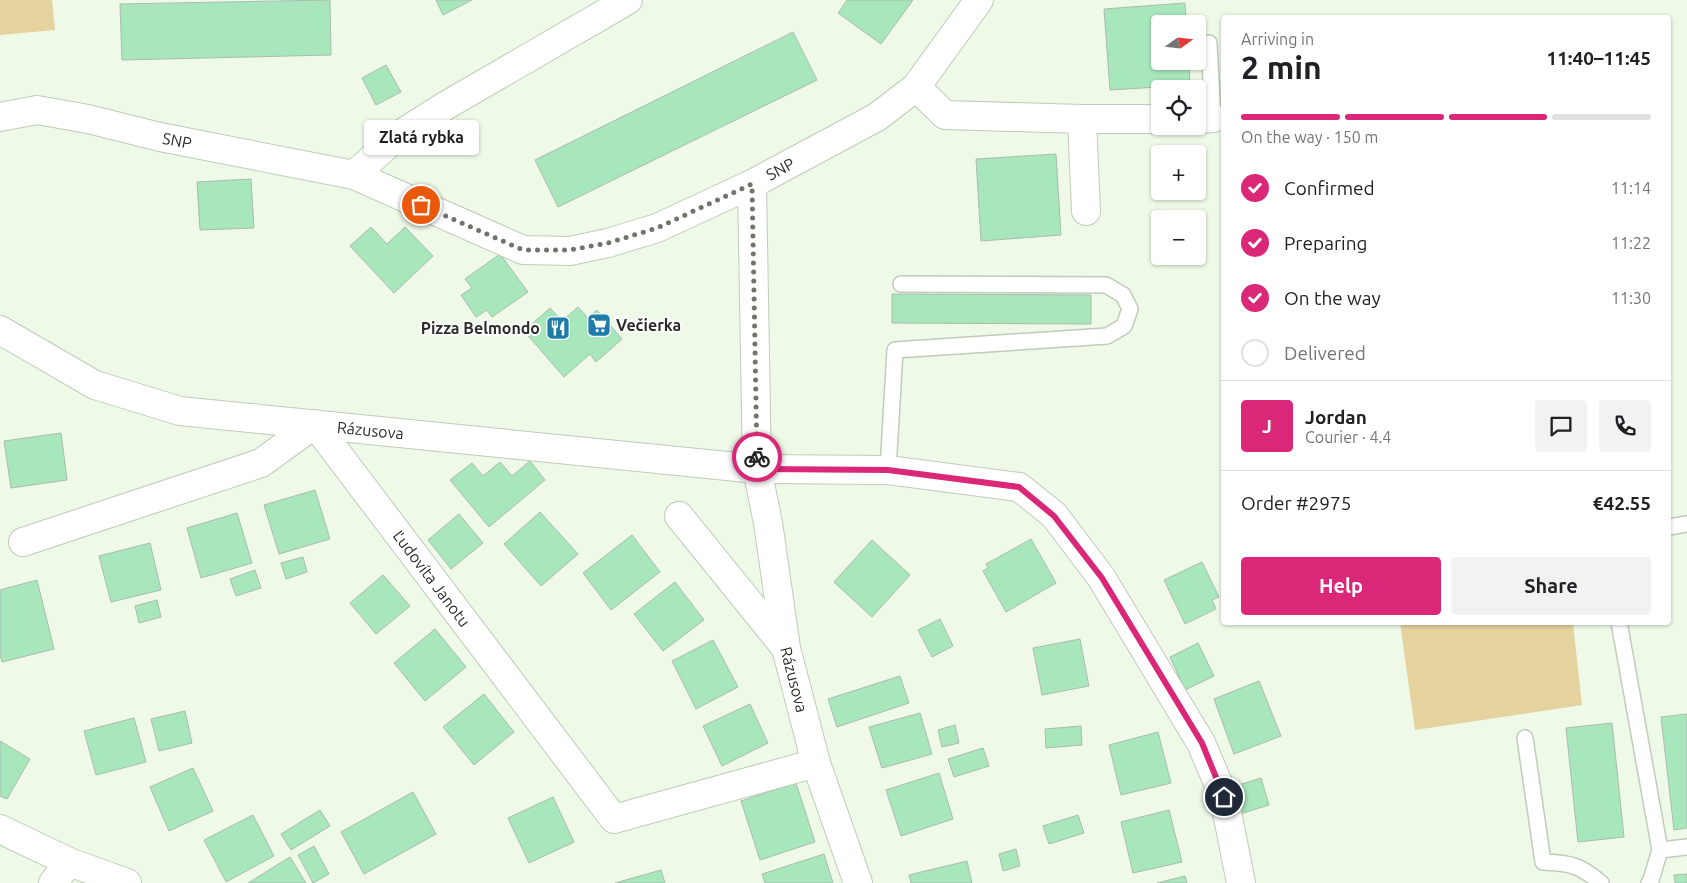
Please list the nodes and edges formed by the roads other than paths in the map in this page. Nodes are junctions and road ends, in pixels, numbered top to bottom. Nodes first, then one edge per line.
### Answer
1 (628, 0) edge
2 (979, 0) edge
3 (1209, 43) dead end
4 (916, 87) junction
5 (1206, 99) edge
6 (0, 118) edge
7 (1082, 119) junction
8 (1151, 119) edge
9 (354, 176) junction
10 (752, 184) junction
11 (1086, 211) dead end
12 (901, 284) dead end
13 (0, 330) edge
14 (314, 424) junction
15 (757, 469) junction
16 (888, 470) junction
17 (679, 516) dead end
18 (1687, 524) edge
19 (1671, 527) edge
20 (23, 542) dead end
21 (1620, 625) edge
22 (786, 648) junction
23 (1525, 738) dead end
24 (816, 763) junction
25 (0, 830) edge
26 (1687, 847) edge
27 (1660, 850) junction
28 (61, 872) edge
29 (127, 883) edge
30 (858, 883) edge
31 (1241, 883) edge
32 (1601, 883) edge
33 (1649, 883) edge

1 - 9 street
2 - 4 street, SNP
3 - 5 lane
4 - 7 street
4 - 10 street, SNP
6 - 9 street, SNP
7 - 8 street
7 - 11 street
9 - 10 street, SNP
10 - 15 street, Rázusova
12 - 16 lane
13 - 14 street, Rázusova
14 - 15 street, Rázusova
14 - 20 street
14 - 24 street, Ľudovíta Janotu
15 - 16 street
15 - 22 street, Rázusova
16 - 31 street
17 - 22 street
18 - 19 lane
21 - 27 lane
22 - 24 street, Rázusova
23 - 32 lane
24 - 30 street, Rázusova
25 - 28 street
26 - 27 lane
27 - 33 lane
28 - 29 street

